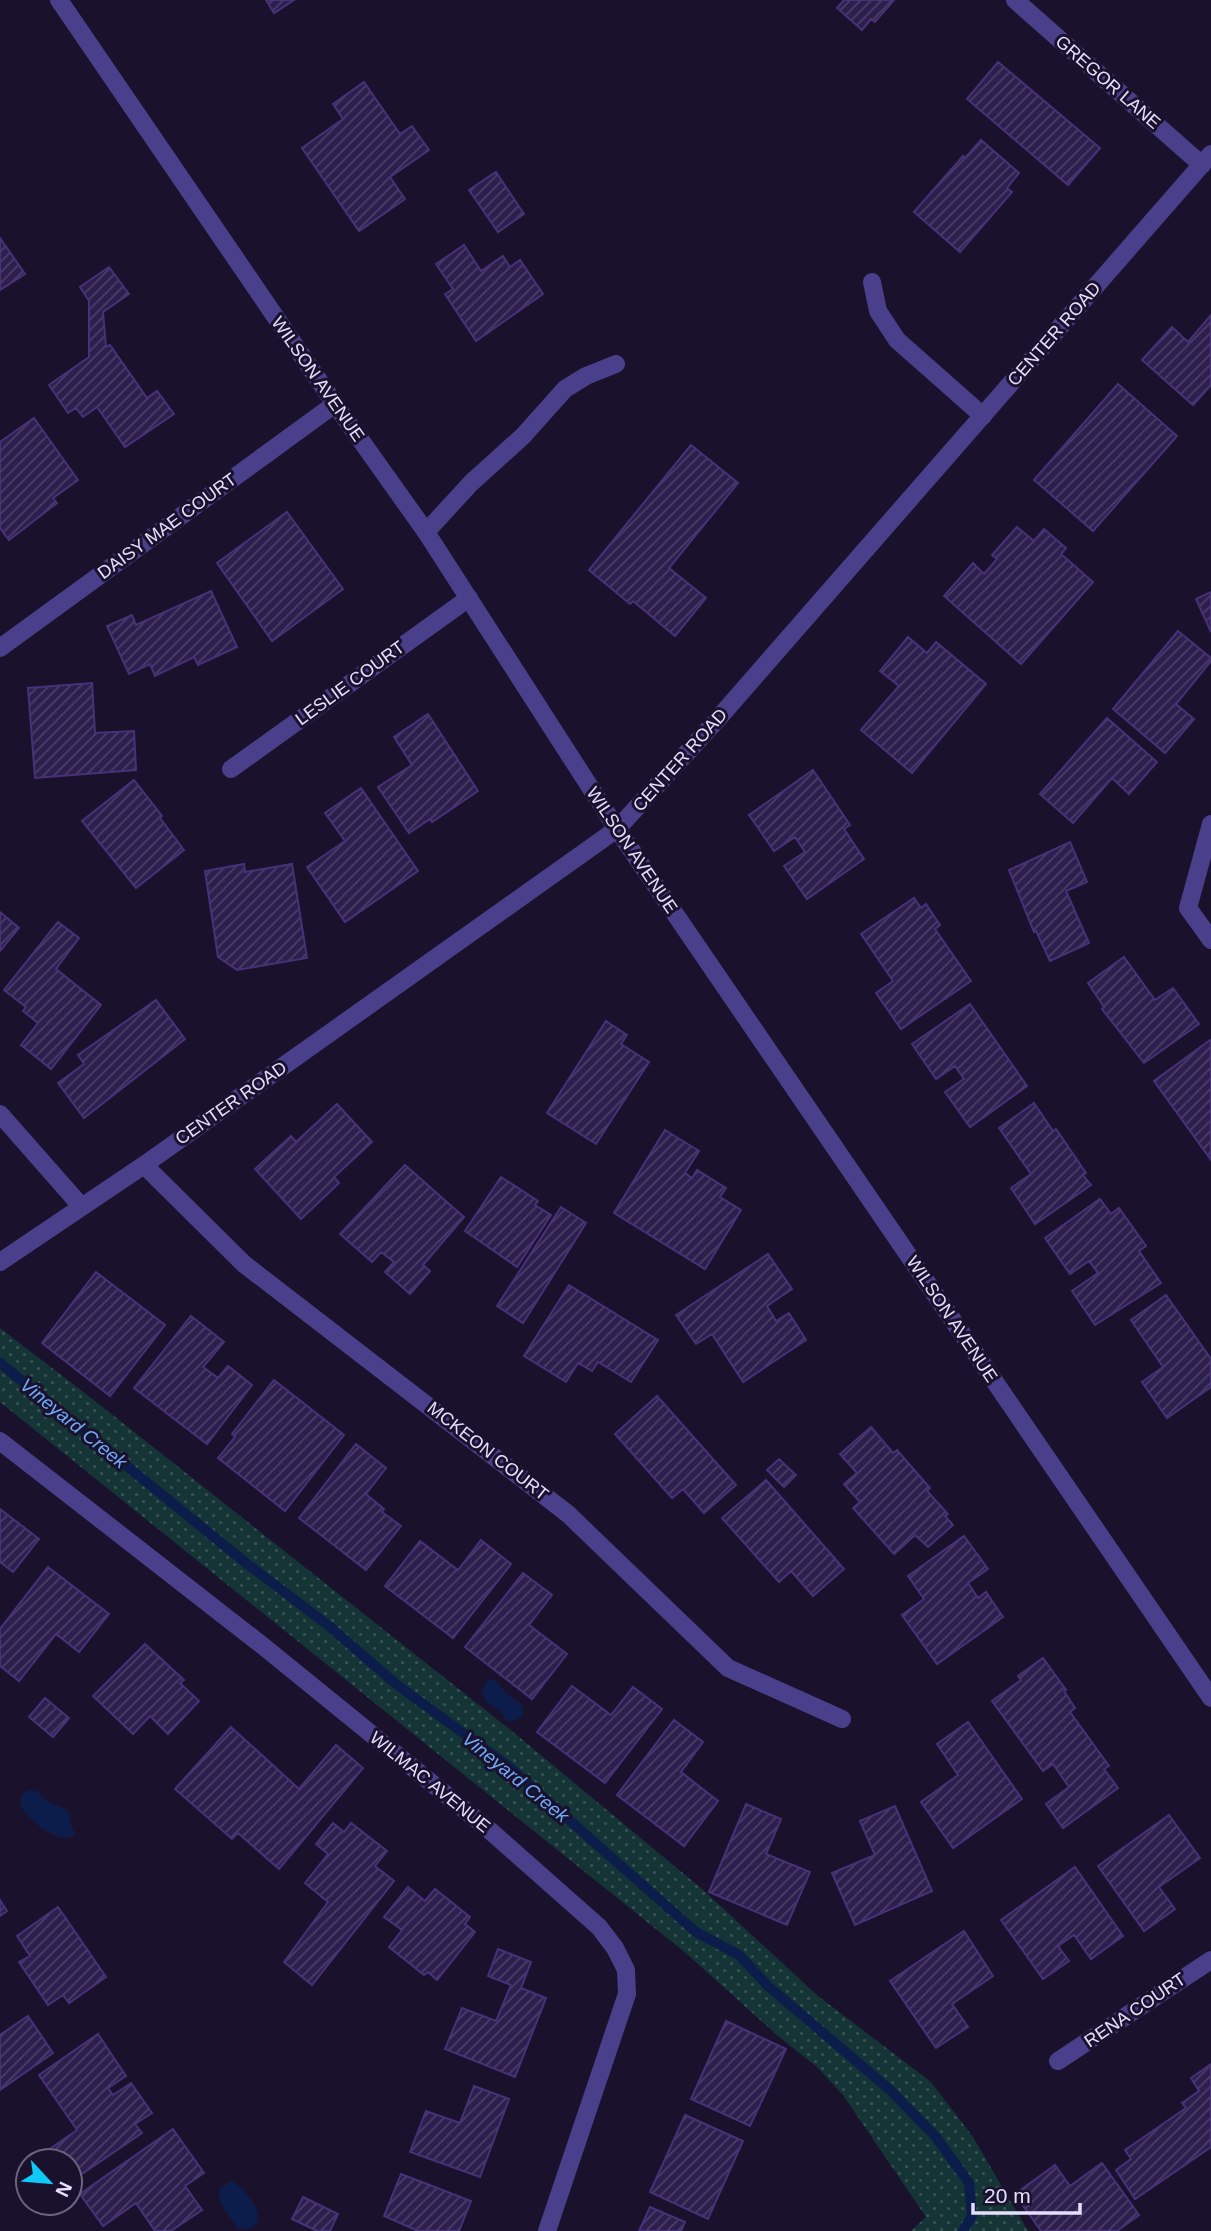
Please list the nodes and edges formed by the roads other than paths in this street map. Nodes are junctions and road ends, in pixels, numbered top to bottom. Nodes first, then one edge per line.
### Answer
1 (59, 0) edge
2 (1015, 0) edge
3 (1206, 159) edge
4 (872, 282) dead end
5 (616, 364) dead end
6 (335, 404) junction
7 (983, 416) junction
8 (426, 532) junction
9 (469, 598) junction
10 (0, 648) edge
11 (231, 769) dead end
12 (1211, 824) edge
13 (617, 829) junction
14 (1211, 940) edge
15 (0, 1114) edge
16 (145, 1165) junction
17 (81, 1206) junction
18 (0, 1262) edge
19 (0, 1441) edge
20 (1211, 1698) edge
21 (842, 1719) dead end
22 (1211, 1960) edge
23 (1058, 2061) dead end
24 (547, 2231) edge

1 - 6 street, WILSON AVENUE
2 - 3 street, GREGOR LANE
3 - 7 street, CENTER ROAD
4 - 7 street
5 - 8 street
6 - 8 street, WILSON AVENUE
6 - 10 street, DAISY MAE COURT
7 - 13 street, CENTER ROAD
8 - 9 street, WILSON AVENUE
9 - 11 street, LESLIE COURT
9 - 13 street, WILSON AVENUE
12 - 14 street
13 - 16 street, CENTER ROAD
13 - 20 street, WILSON AVENUE
15 - 17 street
16 - 17 street, CENTER ROAD
16 - 21 street, MCKEON COURT
17 - 18 street, CENTER ROAD
19 - 24 street, WILMAC AVENUE
22 - 23 street, RENA COURT

